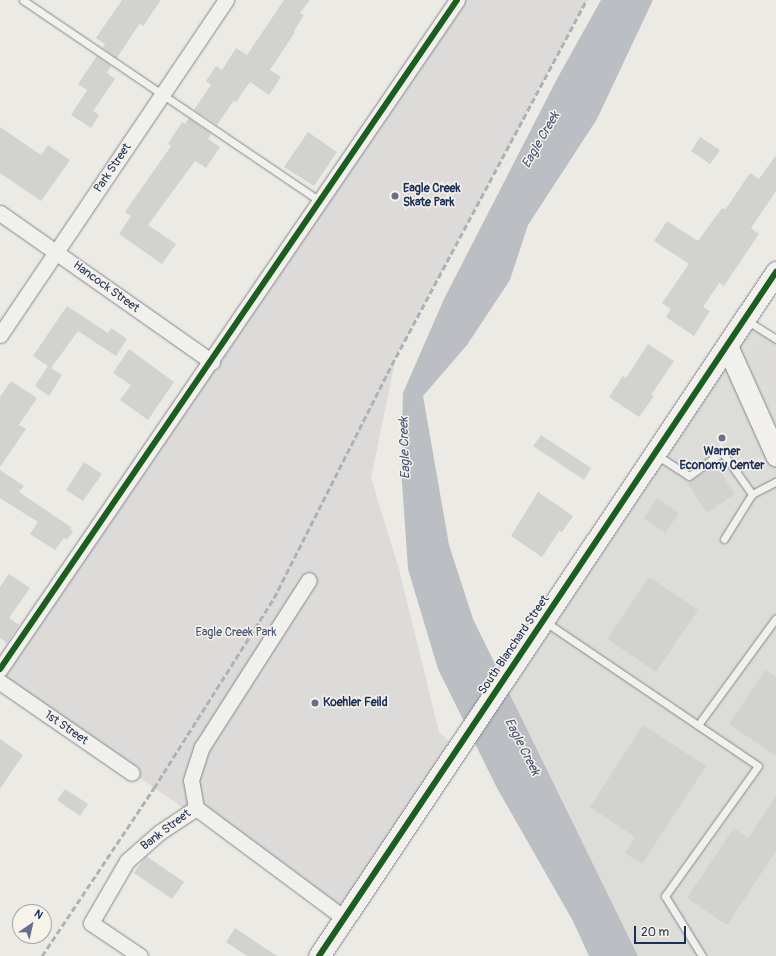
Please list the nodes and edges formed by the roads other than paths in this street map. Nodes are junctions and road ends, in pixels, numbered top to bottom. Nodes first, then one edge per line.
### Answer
1 (23, 0) edge
2 (226, 0) edge
3 (457, 0) edge
4 (162, 94) junction
5 (320, 202) junction
6 (0, 213) edge
7 (56, 251) junction
8 (776, 272) edge
9 (745, 319) junction
10 (0, 335) edge
11 (776, 339) edge
12 (727, 346) junction
13 (212, 362) junction
14 (655, 454) junction
15 (776, 455) edge
16 (776, 482) edge
17 (752, 494) junction
18 (724, 539) dead end
19 (309, 580) dead end
20 (776, 618) edge
21 (543, 621) junction
22 (0, 669) edge
23 (0, 682) edge
24 (698, 725) junction
25 (132, 773) dead end
26 (196, 808) junction
27 (344, 918) junction
28 (140, 956) edge
29 (319, 956) edge
30 (702, 956) edge

1 - 4 lane
2 - 4 street, Park Street
3 - 5 street
4 - 5 lane
4 - 7 street, Park Street
5 - 13 street
6 - 7 street, Hancock Street
7 - 10 street, Park Street
7 - 13 street, Hancock Street
8 - 9 street, South Blanchard Street
9 - 11 lane
9 - 12 street, South Blanchard Street
12 - 14 street, South Blanchard Street
12 - 15 street
13 - 22 street
14 - 17 lane
14 - 21 street, South Blanchard Street
16 - 17 lane
17 - 18 lane
19 - 26 street, Bank Street
20 - 24 lane
21 - 24 lane
21 - 27 street, South Blanchard Street
23 - 25 street, 1st Street
24 - 30 lane
26 - 27 street
26 - 28 street, Bank Street
27 - 29 street, South Blanchard Street

